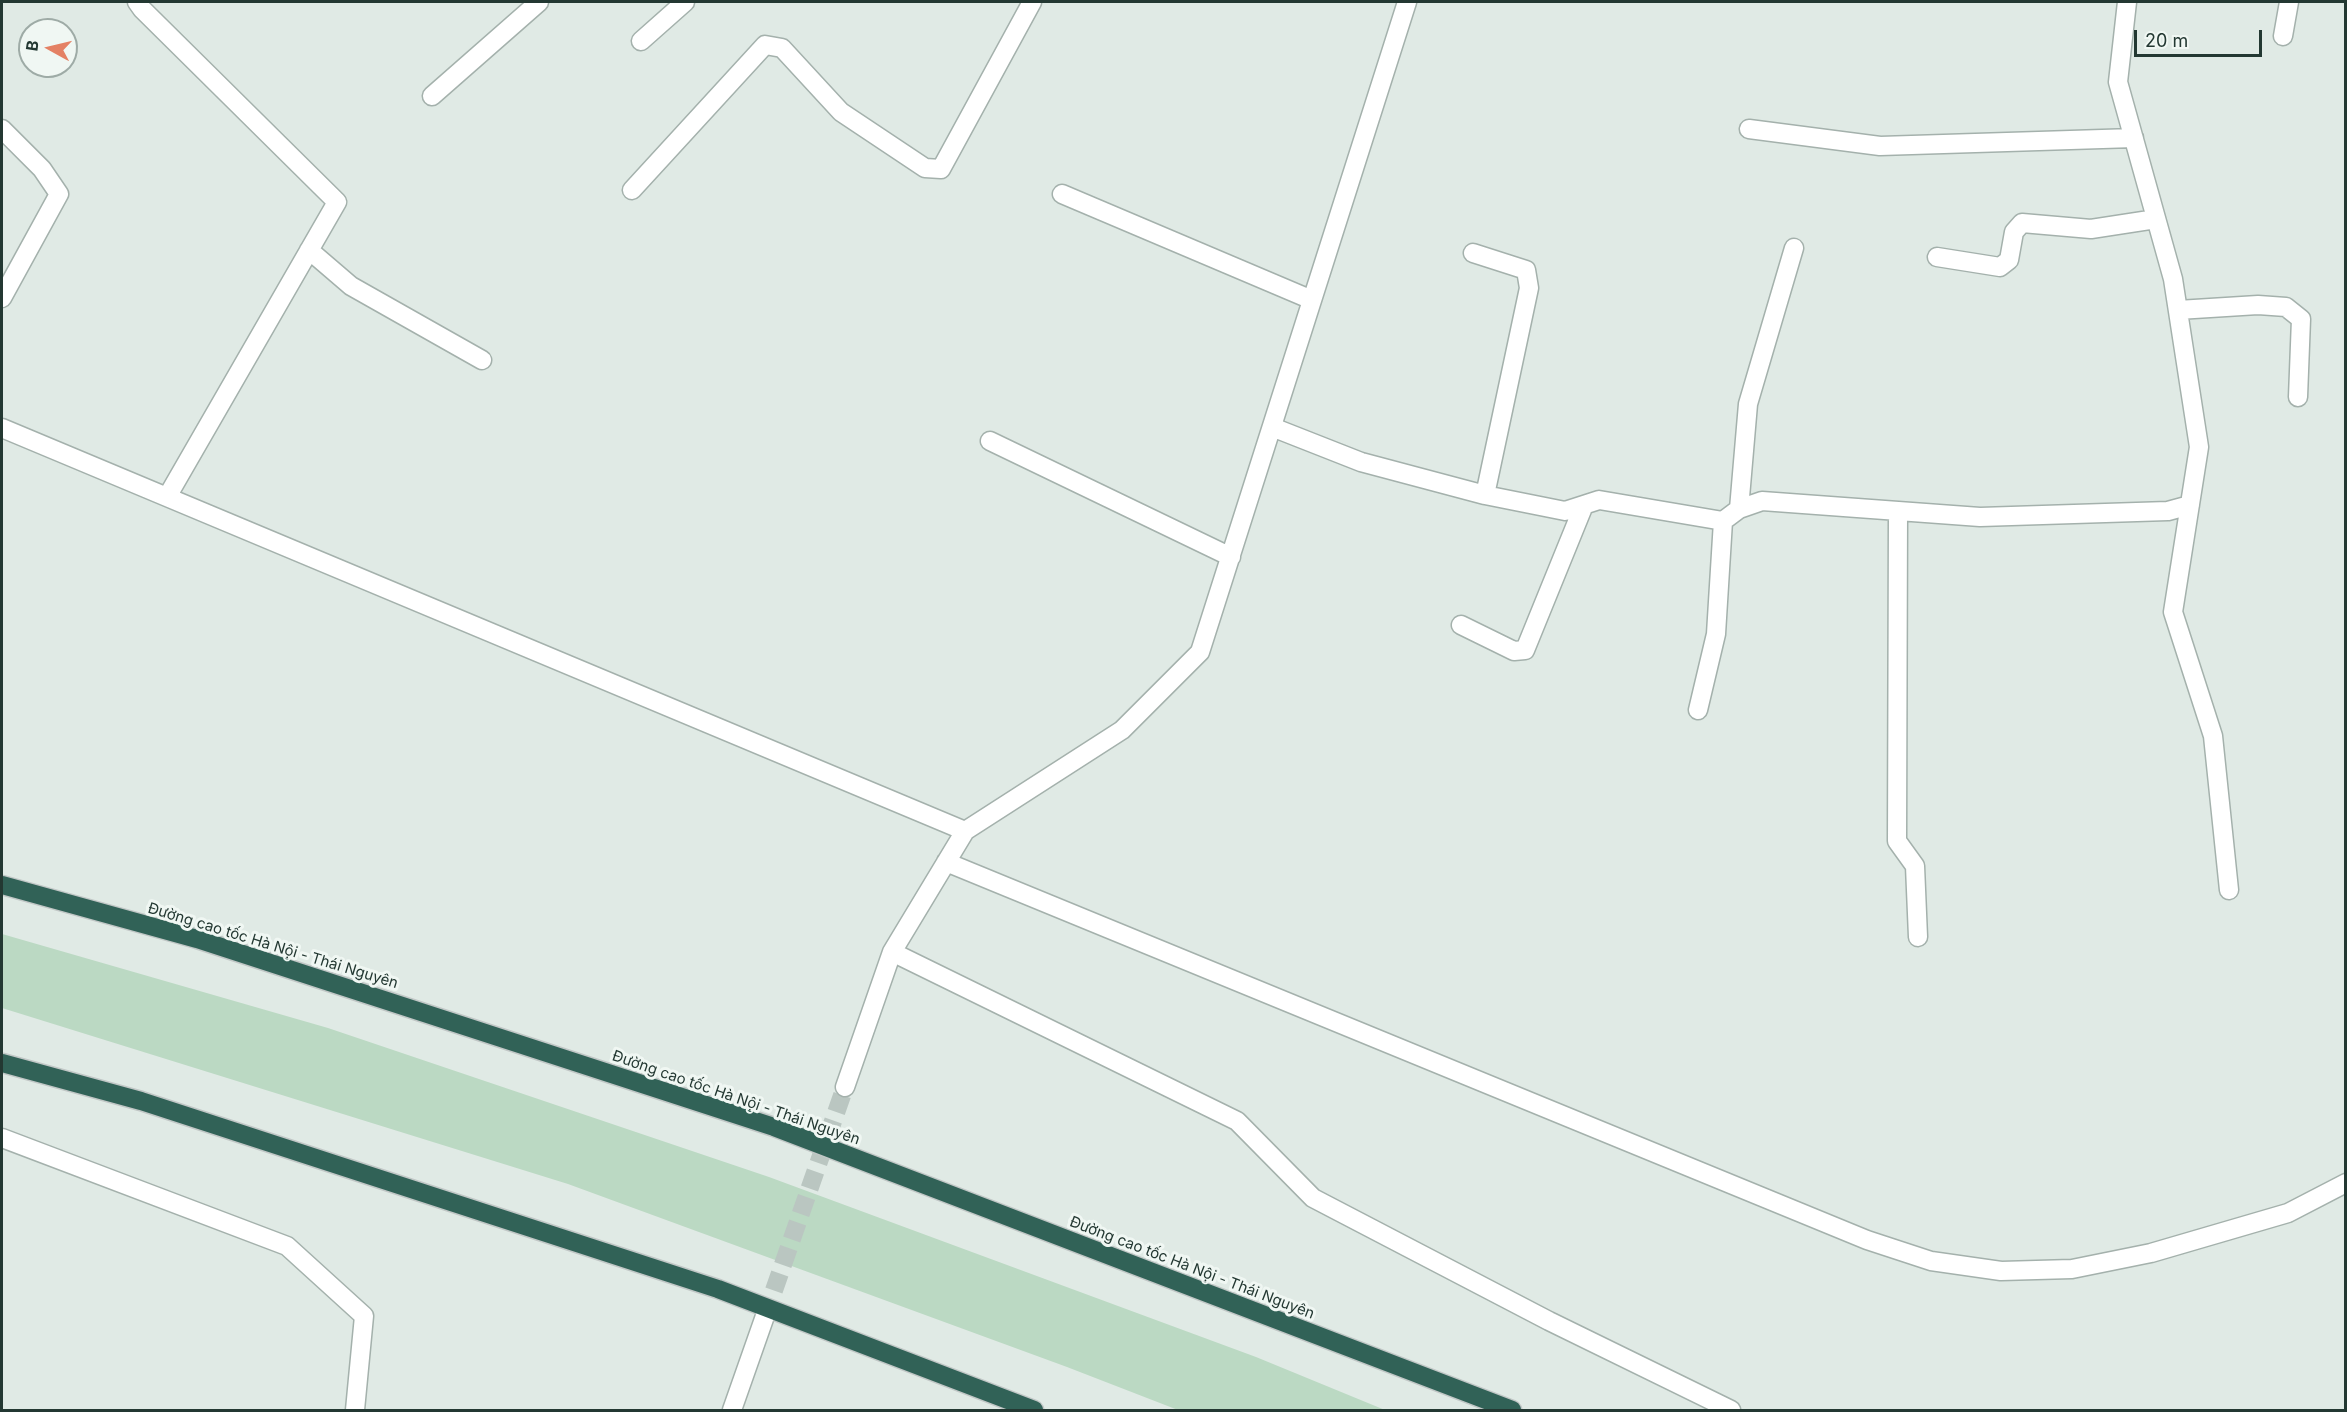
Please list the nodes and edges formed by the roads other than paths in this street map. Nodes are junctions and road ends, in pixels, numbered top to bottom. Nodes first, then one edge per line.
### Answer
1 (137, 2) edge
2 (539, 2) edge
3 (685, 2) edge
4 (1032, 2) edge
5 (1407, 2) edge
6 (2127, 2) edge
7 (2289, 2) edge
8 (2283, 36) dead end
9 (641, 41) dead end
10 (432, 96) dead end
11 (2, 129) edge
12 (1749, 129) dead end
13 (2133, 138) junction
14 (632, 190) dead end
15 (1062, 194) dead end
16 (2156, 219) junction
17 (1794, 248) dead end
18 (309, 250) junction
19 (1473, 253) dead end
20 (1937, 257) dead end
21 (2, 298) edge
22 (1312, 300) junction
23 (2178, 310) junction
24 (482, 360) dead end
25 (2298, 397) dead end
26 (1272, 427) junction
27 (2, 428) edge
28 (990, 441) dead end
29 (1485, 495) junction
30 (167, 497) junction
31 (1584, 505) junction
32 (2190, 505) junction
33 (1739, 509) junction
34 (1898, 511) junction
35 (1724, 522) junction
36 (1231, 557) junction
37 (1461, 625) dead end
38 (1698, 710) dead end
39 (965, 831) junction
40 (946, 862) junction
41 (2, 885) edge
42 (2229, 890) dead end
43 (1918, 937) dead end
44 (892, 952) junction
45 (2, 1063) edge
46 (845, 1087) tunnel mouth
47 (2, 1138) edge
48 (2346, 1183) edge
49 (765, 1316) tunnel mouth
50 (355, 1410) edge
51 (732, 1410) edge
52 (1034, 1410) edge
53 (1512, 1410) edge
54 (1731, 1410) edge

1 - 18 street
2 - 10 street
3 - 9 street
4 - 14 street
5 - 22 street
6 - 13 street
7 - 8 street
11 - 21 street
12 - 13 street
13 - 16 street
15 - 22 street
16 - 20 street
16 - 23 street
17 - 33 street
18 - 24 street
18 - 30 street
19 - 29 street
22 - 26 street
23 - 25 street
23 - 32 street
26 - 29 street
26 - 36 street
27 - 30 street
28 - 36 street
29 - 31 street
30 - 39 street
31 - 35 street
31 - 37 street
32 - 34 street
32 - 42 street
33 - 34 street
33 - 35 street
34 - 43 street
35 - 38 street
36 - 39 street
39 - 40 street
40 - 44 street
40 - 48 street
41 - 53 highway, Đường cao tốc Hà Nội - Thái Nguyên
44 - 46 street
44 - 54 street
45 - 52 highway
47 - 50 street
49 - 51 street

